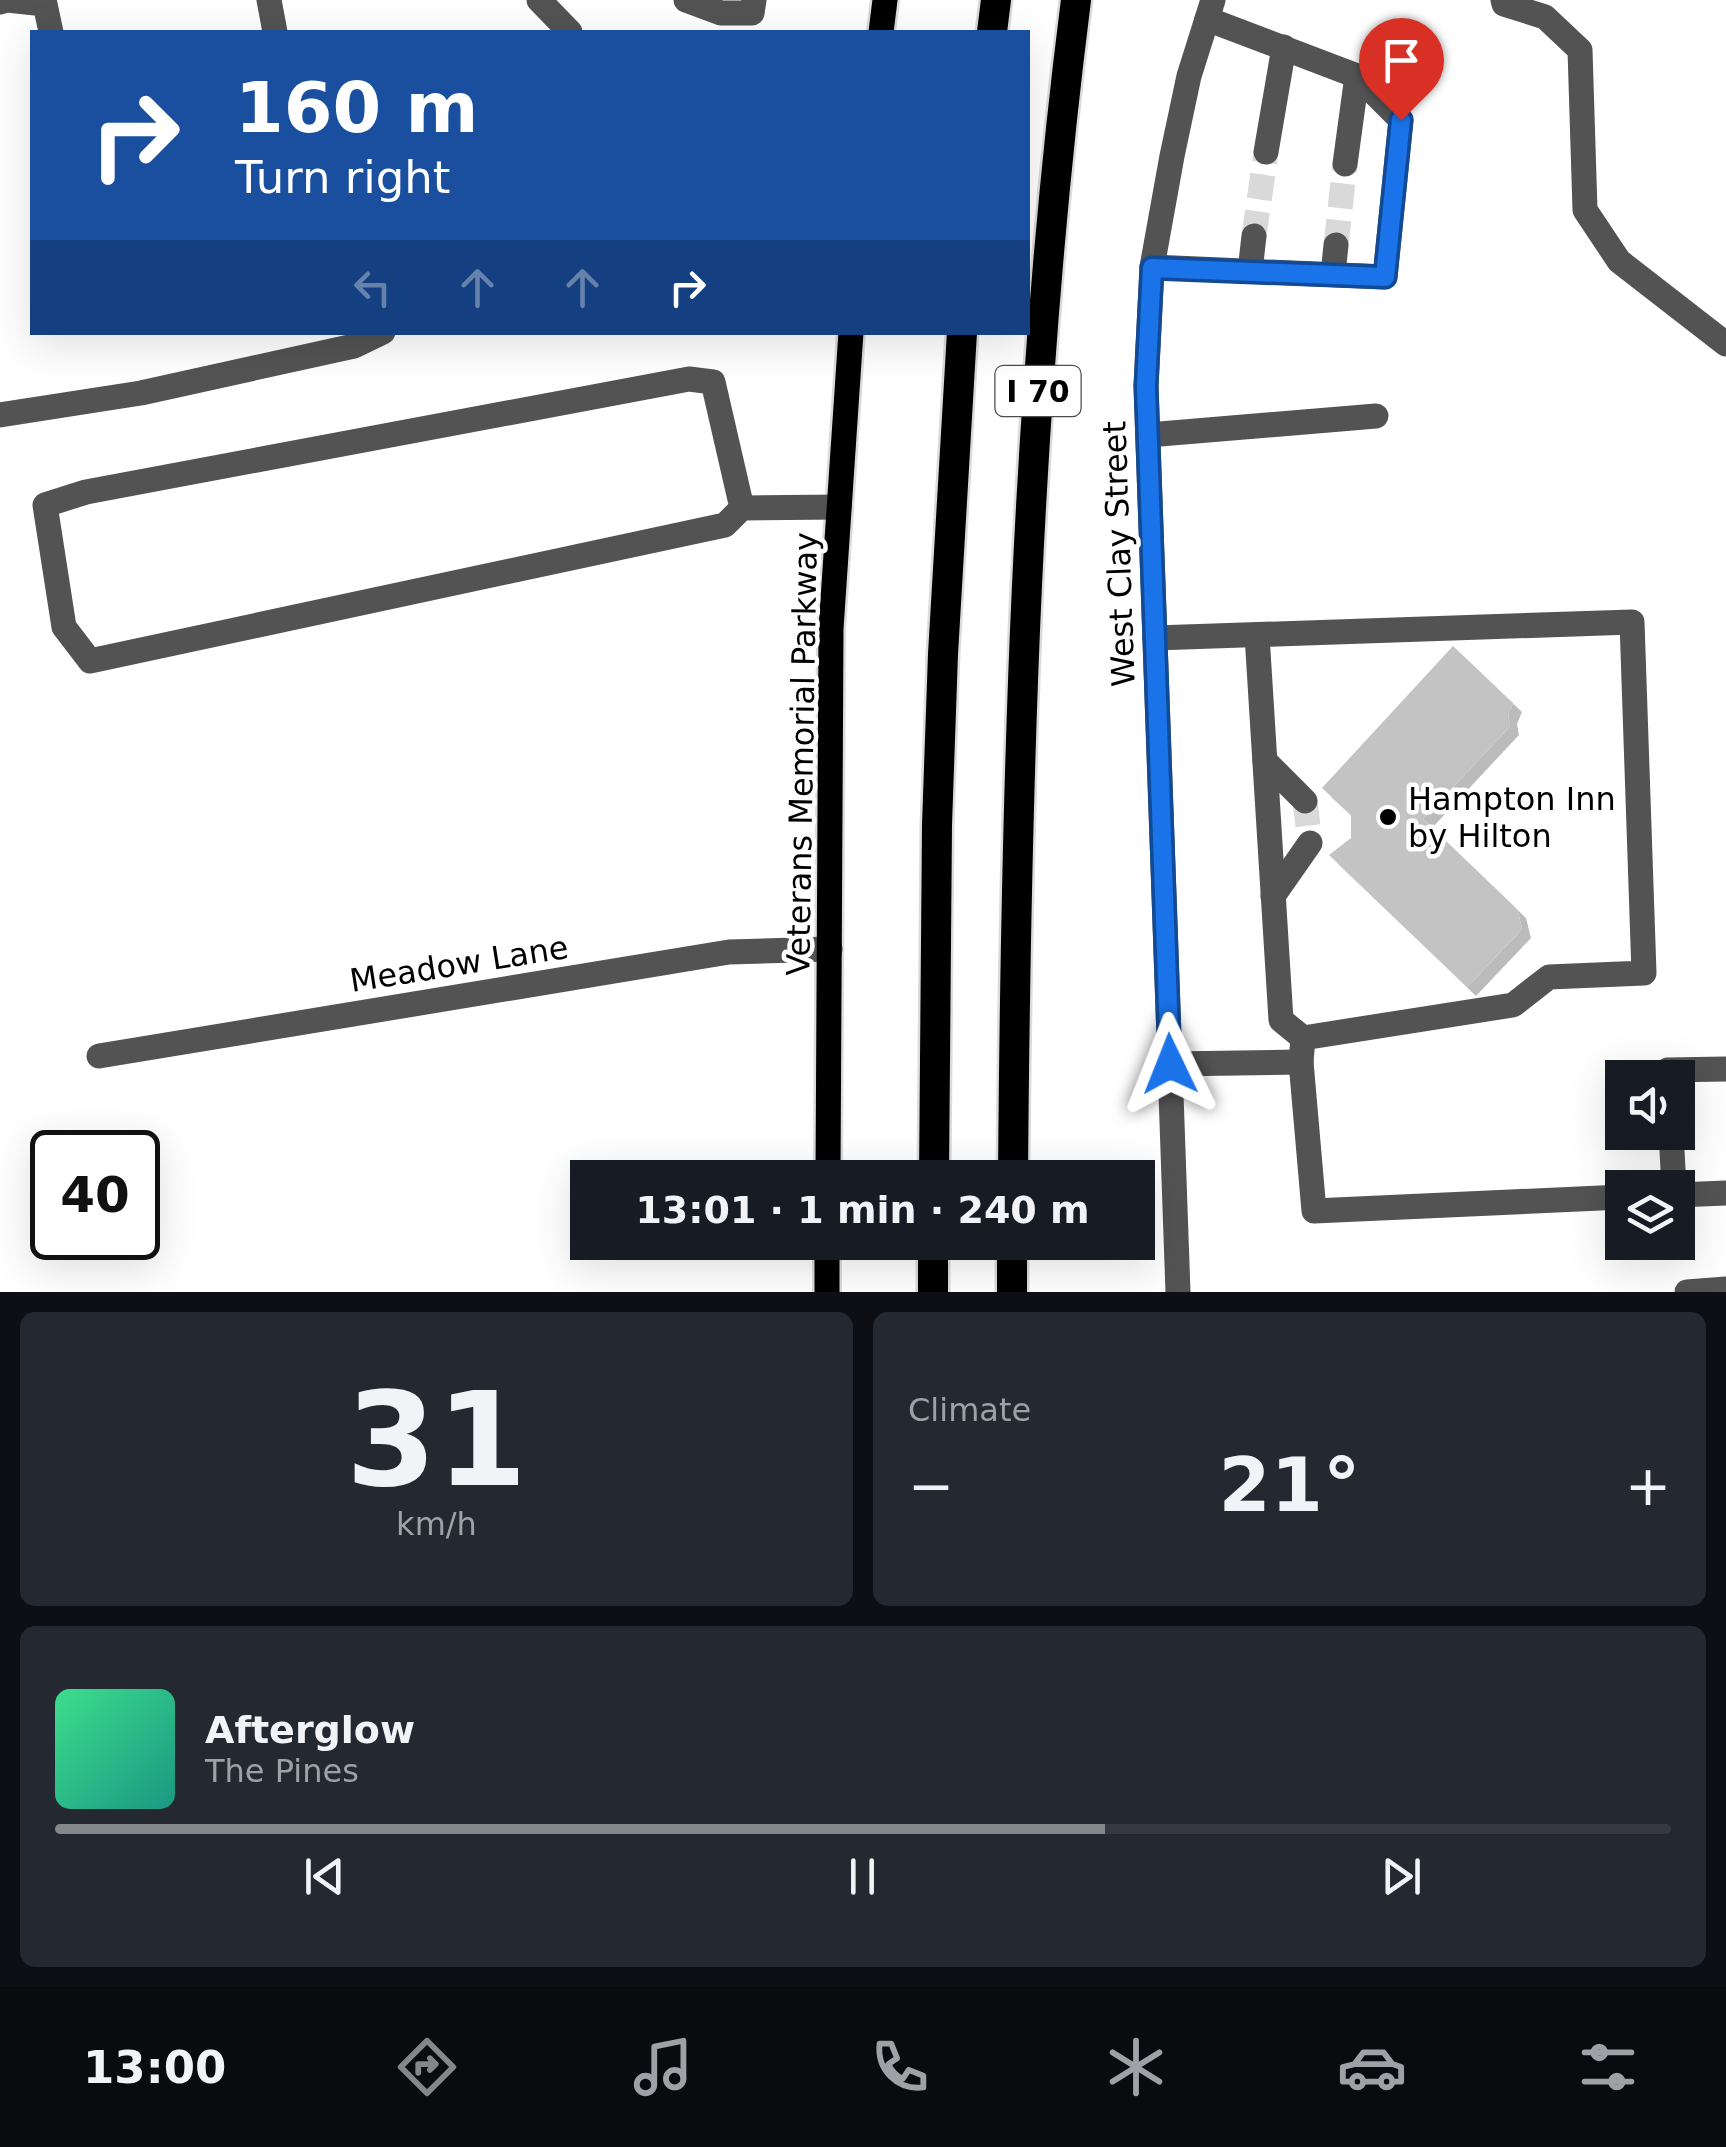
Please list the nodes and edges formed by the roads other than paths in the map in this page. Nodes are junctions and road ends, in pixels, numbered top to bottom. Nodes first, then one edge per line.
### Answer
1 (269, 0) edge
2 (539, 0) edge
3 (686, 0) edge
4 (754, 0) edge
5 (885, 0) edge
6 (996, 0) edge
7 (1076, 0) edge
8 (1503, 0) edge
9 (0, 2) edge
10 (1210, 10) edge
11 (51, 30) edge
12 (275, 30) edge
13 (568, 30) edge
14 (881, 30) edge
15 (992, 30) edge
16 (1284, 47) junction
17 (1357, 76) junction
18 (1266, 152) tunnel mouth
19 (1345, 164) tunnel mouth
20 (1254, 236) tunnel mouth
21 (1336, 244) tunnel mouth
22 (1152, 268) junction
23 (1250, 271) junction
24 (1333, 274) junction
25 (377, 335) edge
26 (851, 335) edge
27 (962, 335) edge
28 (1726, 344) edge
29 (0, 415) edge
30 (1376, 416) dead end
31 (1148, 435) junction
32 (742, 508) junction
33 (839, 508) junction
34 (1258, 634) junction
35 (1155, 638) junction
36 (1265, 761) junction
37 (1305, 800) tunnel mouth
38 (1310, 843) tunnel mouth
39 (1273, 896) junction
40 (830, 949) junction
41 (1302, 1050) junction
42 (98, 1056) dead end
43 (1170, 1064) junction
44 (1726, 1069) edge
45 (1695, 1070) edge
46 (828, 1160) edge
47 (934, 1160) edge
48 (1013, 1160) edge
49 (1726, 1192) edge
50 (1695, 1193) edge
51 (1605, 1198) edge
52 (828, 1260) edge
53 (933, 1260) edge
54 (1012, 1260) edge
55 (1726, 1289) edge
56 (827, 1292) edge
57 (933, 1292) edge
58 (1012, 1292) edge
59 (1178, 1292) edge
60 (1687, 1292) edge

1 - 12 street
2 - 13 street
3 - 4 street
5 - 14 main road
6 - 15 highway
7 - 48 highway, I 70
8 - 28 street
9 - 11 street
10 - 16 street
10 - 22 street, West Clay Street
16 - 17 street
16 - 18 street
17 - 19 street
17 - 24 street
20 - 23 street
21 - 24 street
22 - 23 street
22 - 31 street, West Clay Street
23 - 24 street
25 - 29 street
26 - 33 main road, Veterans Memorial Parkway
27 - 47 highway, I 70
30 - 31 street
31 - 35 street, West Clay Street
32 - 32 street
32 - 33 street
33 - 40 main road, Veterans Memorial Parkway
34 - 35 street
34 - 36 street
34 - 41 street
35 - 43 street, West Clay Street
36 - 37 street
36 - 39 street
38 - 39 street
39 - 41 street
40 - 42 street, Meadow Lane
40 - 46 main road, Veterans Memorial Parkway
41 - 43 street
41 - 51 street
43 - 59 street, West Clay Street
44 - 45 street
49 - 50 street
52 - 56 main road
53 - 57 highway
54 - 58 highway
55 - 60 street

